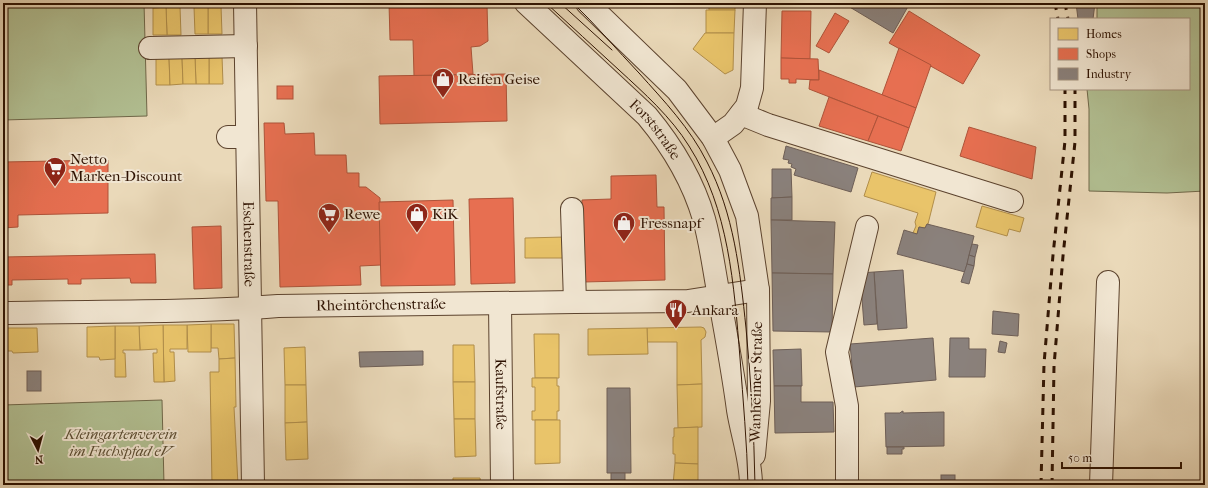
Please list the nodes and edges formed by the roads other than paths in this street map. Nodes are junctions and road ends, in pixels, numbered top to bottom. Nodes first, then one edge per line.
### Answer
1 (245, 3) edge
2 (526, 3) edge
3 (587, 3) edge
4 (755, 3) edge
5 (246, 46) junction
6 (150, 48) dead end
7 (741, 114) junction
8 (713, 138) junction
9 (1012, 201) dead end
10 (572, 208) dead end
11 (867, 227) dead end
12 (1108, 282) dead end
13 (758, 290) junction
14 (719, 296) junction
15 (575, 302) junction
16 (500, 303) junction
17 (251, 308) junction
18 (3, 313) edge
19 (751, 479) edge
20 (253, 485) edge
21 (502, 485) edge
22 (847, 485) edge
23 (1101, 485) edge

1 - 5 street, Eschenstraße
2 - 14 street, Forststraße
3 - 8 street
4 - 7 street
5 - 6 street
5 - 17 street, Eschenstraße
7 - 8 street
7 - 9 street
8 - 13 street
10 - 15 street
11 - 22 street
12 - 23 street
13 - 14 street, Rheintörchenstraße
13 - 19 street, Wanheimer Straße
14 - 15 street, Rheintörchenstraße
14 - 19 street, Wanheimer Straße
15 - 16 street, Rheintörchenstraße
16 - 17 street, Rheintörchenstraße
16 - 21 street, Kaufstraße
17 - 18 street, Rheintörchenstraße
17 - 20 street, Eschenstraße

